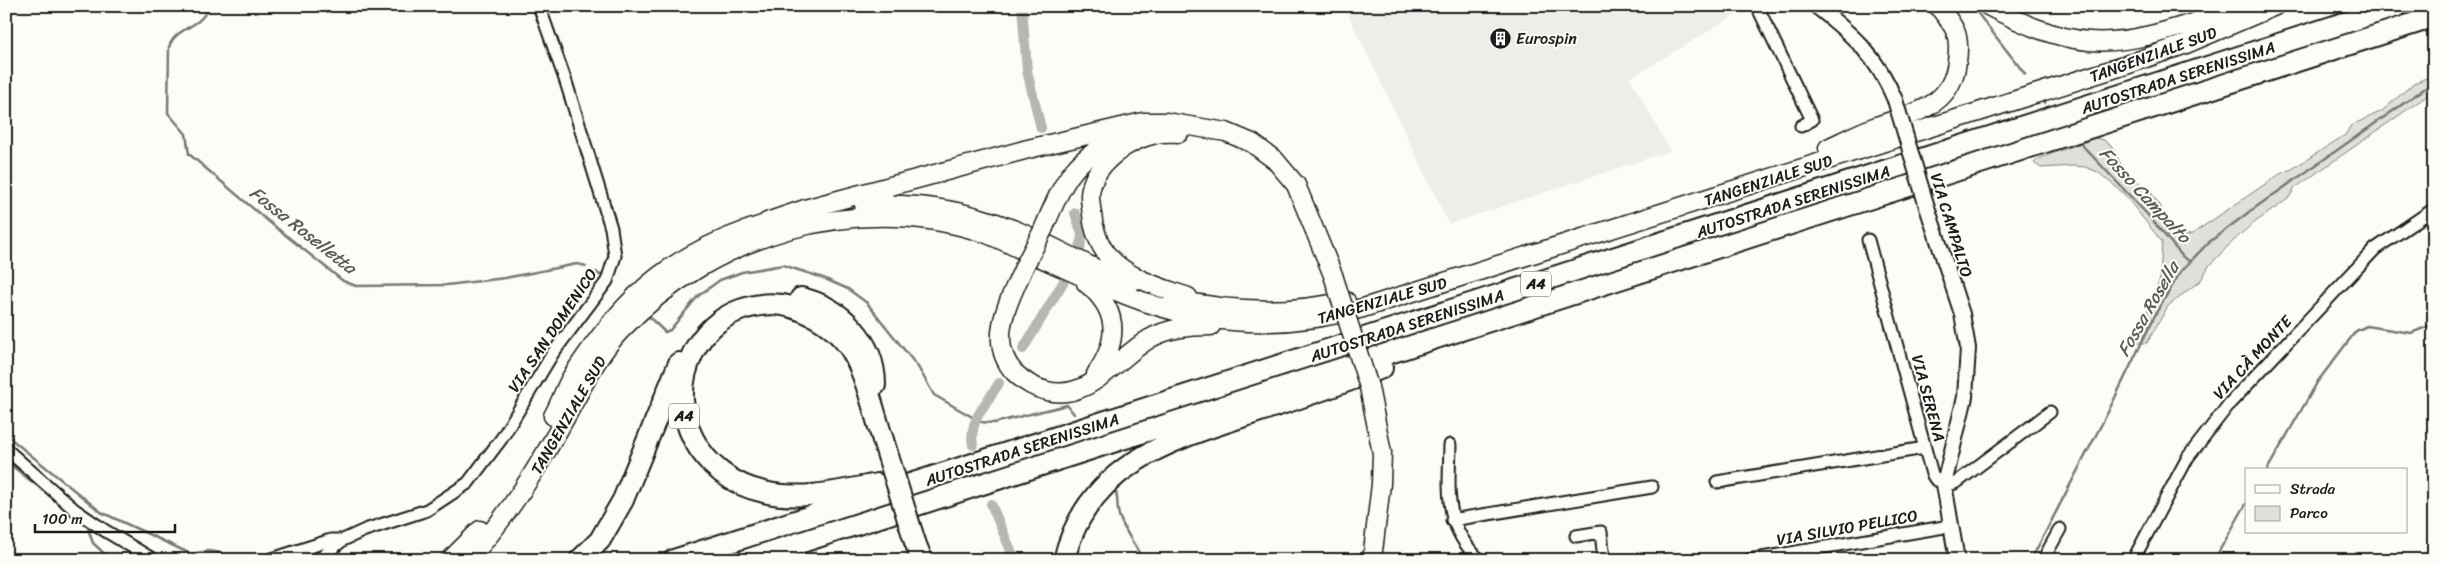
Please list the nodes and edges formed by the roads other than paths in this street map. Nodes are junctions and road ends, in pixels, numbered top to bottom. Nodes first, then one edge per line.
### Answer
1 (539, 6) edge
2 (1757, 6) edge
3 (1816, 6) edge
4 (1938, 6) edge
5 (1988, 6) edge
6 (2246, 6) edge
7 (2275, 6) edge
8 (2397, 6) edge
9 (2434, 17) edge
10 (1188, 124) junction
11 (1801, 126) dead end
12 (1828, 148) junction
13 (1275, 160) junction
14 (2434, 209) edge
15 (758, 226) junction
16 (1868, 240) dead end
17 (1072, 271) junction
18 (1218, 307) junction
19 (1266, 323) junction
20 (1444, 336) junction
21 (1082, 388) junction
22 (2050, 412) dead end
23 (875, 415) junction
24 (1450, 445) dead end
25 (1925, 448) junction
26 (6, 449) edge
27 (972, 465) junction
28 (1717, 482) dead end
29 (1944, 484) junction
30 (1652, 487) dead end
31 (1452, 520) junction
32 (1950, 526) junction
33 (2060, 530) dead end
34 (1576, 536) dead end
35 (343, 540) junction
36 (918, 551) edge
37 (154, 560) edge
38 (269, 560) edge
39 (318, 560) edge
40 (450, 560) edge
41 (468, 560) edge
42 (580, 560) edge
43 (674, 560) edge
44 (746, 560) edge
45 (1064, 560) edge
46 (1372, 560) edge
47 (1480, 560) edge
48 (1604, 560) edge
49 (1750, 560) edge
50 (1957, 560) edge
51 (2043, 560) edge
52 (2134, 560) edge

1 - 35 street, VIA SAN DOMENICO
2 - 11 street
3 - 29 street, VIA CAMPALTO, bridge
4 - 12 highway
5 - 6 highway
6 - 12 highway, TANGENZIALE SUD
7 - 19 highway, TANGENZIALE SUD
8 - 27 highway, AUTOSTRADA SERENISSIMA / A4
9 - 20 highway, AUTOSTRADA SERENISSIMA / A4
10 - 13 highway
10 - 15 highway
10 - 21 highway, bridge
12 - 18 highway, TANGENZIALE SUD
13 - 18 highway
13 - 46 highway, bridge
14 - 52 street, VIA CÀ MONTE
15 - 18 highway, TANGENZIALE SUD
15 - 40 highway, TANGENZIALE SUD
16 - 25 street, VIA SERENA
17 - 19 highway, TANGENZIALE SUD
17 - 21 highway
17 - 41 highway, TANGENZIALE SUD
19 - 21 highway
20 - 44 highway, AUTOSTRADA SERENISSIMA / A4
20 - 45 highway, A4
22 - 29 street
23 - 27 highway, A4
23 - 36 highway, A4, bridge
23 - 42 highway, A4
24 - 31 street
25 - 28 street
25 - 29 street, VIA SERENA
26 - 37 street
27 - 43 highway, AUTOSTRADA SERENISSIMA / A4
29 - 32 street, VIA SERENA
30 - 31 street
31 - 47 street
32 - 49 street, VIA SILVIO PELLICO
32 - 50 street, VIA SERENA
33 - 51 street
34 - 48 street
35 - 38 street, VIA SAN DOMENICO
35 - 39 street

